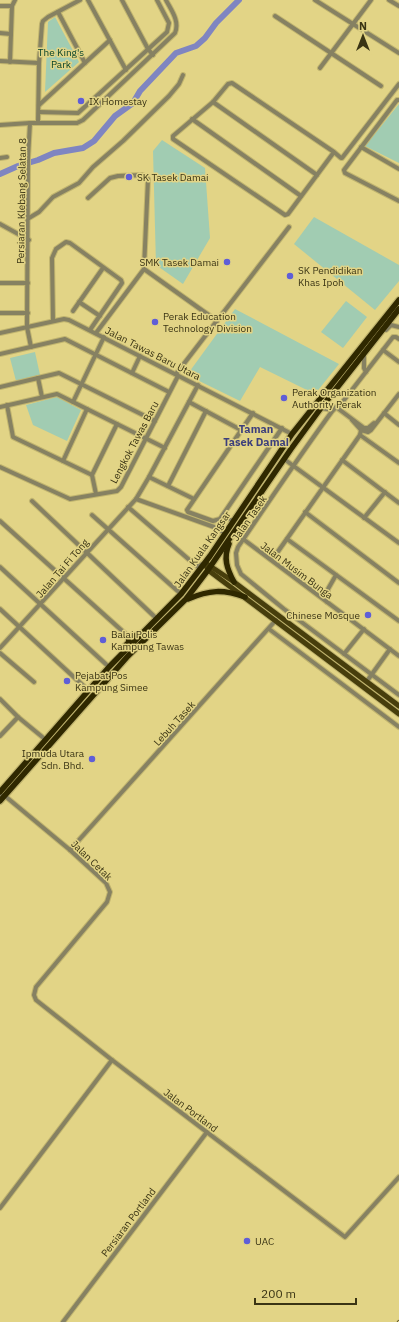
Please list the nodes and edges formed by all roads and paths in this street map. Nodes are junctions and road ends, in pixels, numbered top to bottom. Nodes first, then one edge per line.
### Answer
1 (15, 0) edge
2 (80, 0) edge
3 (88, 0) edge
4 (122, 0) edge
5 (157, 0) edge
6 (166, 0) edge
7 (315, 0) edge
8 (371, 0) edge
9 (389, 0) edge
10 (0, 6) edge
11 (12, 6) junction
12 (399, 6) edge
13 (58, 12) junction
14 (275, 16) dead end
15 (353, 24) junction
16 (0, 33) edge
17 (11, 34) junction
18 (110, 40) junction
19 (148, 49) junction
20 (331, 54) junction
21 (399, 54) edge
22 (153, 55) junction
23 (0, 61) edge
24 (10, 62) junction
25 (85, 62) junction
26 (39, 63) junction
27 (320, 68) dead end
28 (126, 70) junction
29 (183, 75) dead end
30 (399, 84) edge
31 (381, 86) dead end
32 (399, 100) edge
33 (213, 102) junction
34 (39, 105) junction
35 (39, 112) junction
36 (192, 119) junction
37 (30, 123) junction
38 (38, 123) junction
39 (0, 125) edge
40 (361, 147) junction
41 (334, 152) junction
42 (7, 157) dead end
43 (0, 158) edge
44 (399, 169) edge
45 (317, 175) junction
46 (301, 196) junction
47 (88, 198) dead end
48 (399, 201) edge
49 (29, 218) junction
50 (0, 224) edge
51 (289, 227) dead end
52 (29, 240) junction
53 (103, 268) junction
54 (144, 268) junction
55 (0, 283) edge
56 (28, 283) junction
57 (399, 300) edge
58 (79, 302) junction
59 (399, 309) edge
60 (73, 311) dead end
61 (0, 313) edge
62 (28, 313) junction
63 (100, 316) junction
64 (53, 321) junction
65 (217, 321) junction
66 (27, 327) junction
67 (399, 327) edge
68 (90, 330) junction
69 (0, 333) edge
70 (96, 333) junction
71 (104, 338) junction
72 (376, 338) junction
73 (399, 339) edge
74 (31, 347) junction
75 (383, 350) junction
76 (0, 354) edge
77 (364, 354) junction
78 (96, 355) junction
79 (140, 356) junction
80 (399, 362) edge
81 (366, 372) junction
82 (132, 373) junction
83 (177, 375) junction
84 (38, 378) junction
85 (81, 384) junction
86 (198, 385) junction
87 (0, 387) edge
88 (169, 392) junction
89 (399, 394) edge
90 (330, 396) junction
91 (42, 397) junction
92 (73, 402) junction
93 (189, 402) junction
94 (7, 405) junction
95 (0, 407) edge
96 (321, 408) junction
97 (87, 409) junction
98 (334, 409) junction
99 (206, 411) junction
100 (253, 413) junction
101 (384, 413) junction
102 (352, 420) junction
103 (155, 421) junction
104 (117, 424) junction
105 (399, 424) edge
106 (282, 428) junction
107 (241, 430) junction
108 (361, 432) junction
109 (292, 434) junction
110 (146, 438) junction
111 (283, 446) junction
112 (165, 448) junction
113 (291, 449) junction
114 (284, 459) junction
115 (342, 460) junction
116 (63, 461) junction
117 (399, 463) edge
118 (292, 465) junction
119 (0, 467) edge
120 (92, 475) junction
121 (149, 477) junction
122 (168, 486) junction
123 (323, 488) junction
124 (253, 492) junction
125 (384, 492) junction
126 (96, 494) junction
127 (136, 499) junction
128 (194, 499) junction
129 (32, 501) dead end
130 (399, 503) edge
131 (128, 506) junction
132 (305, 512) junction
133 (92, 515) dead end
134 (224, 516) junction
135 (364, 518) junction
136 (0, 521) edge
137 (233, 521) junction
138 (107, 529) junction
139 (225, 533) junction
140 (230, 538) junction
141 (243, 539) junction
142 (287, 539) junction
143 (399, 543) edge
144 (86, 553) junction
145 (272, 560) junction
146 (205, 562) junction
147 (0, 567) edge
148 (210, 568) junction
149 (336, 575) junction
150 (64, 578) junction
151 (234, 582) junction
152 (399, 583) edge
153 (181, 594) junction
154 (245, 597) junction
155 (186, 599) junction
156 (327, 602) junction
157 (41, 604) junction
158 (0, 609) edge
159 (156, 618) junction
160 (167, 618) junction
161 (276, 620) junction
162 (399, 621) edge
163 (20, 627) junction
164 (269, 629) junction
165 (364, 629) junction
166 (141, 633) junction
167 (128, 636) junction
168 (134, 641) junction
169 (0, 648) edge
170 (390, 649) junction
171 (0, 653) edge
172 (344, 654) junction
173 (399, 656) edge
174 (117, 664) junction
175 (109, 667) junction
176 (373, 673) junction
177 (355, 681) junction
178 (34, 682) dead end
179 (367, 682) junction
180 (89, 691) junction
181 (399, 694) edge
182 (377, 697) junction
183 (0, 699) edge
184 (399, 706) edge
185 (399, 714) edge
186 (18, 717) junction
187 (399, 727) edge
188 (0, 736) edge
189 (46, 740) junction
190 (2, 794) edge
191 (0, 801) edge
192 (70, 850) junction
193 (34, 990) joint
194 (112, 1060) junction
195 (207, 1132) junction
196 (399, 1177) edge
197 (0, 1208) edge
198 (63, 1322) edge

1 - 11 street
2 - 13 street
3 - 18 street
4 - 19 street
5 - 19 street
6 - 22 street
7 - 15 street
8 - 15 street
9 - 12 street
10 - 11 street
11 - 17 street
13 - 25 street
13 - 26 street
14 - 20 street
15 - 20 street
15 - 21 street
16 - 17 street
17 - 24 street
18 - 25 street
18 - 28 street
19 - 22 street
19 - 28 street
20 - 27 street
20 - 31 street
22 - 38 street
23 - 24 street
24 - 26 street
25 - 34 street
26 - 34 street
28 - 35 street
29 - 49 street
30 - 41 street
32 - 40 street
33 - 36 street
33 - 41 street
33 - 45 street
34 - 35 street
35 - 38 street
36 - 46 street
36 - 46 street
37 - 38 street
37 - 39 street
37 - 49 street, Persiaran Klebang Selatan 8
40 - 44 street
40 - 48 street
41 - 45 street
42 - 43 street
45 - 46 street
47 - 54 street
49 - 52 street, Persiaran Klebang Selatan 8
50 - 52 street
51 - 65 street, Lengkok Tawas Baru
52 - 56 street, Persiaran Klebang Selatan 8
53 - 58 street
53 - 63 street
53 - 64 street
54 - 65 street
54 - 70 street
55 - 56 street
56 - 62 street, Persiaran Klebang Selatan 8
57 - 109 highway, Jalan Kuala Kangsar
58 - 60 street
58 - 63 street
59 - 72 highway, Jalan Kuala Kangsar
61 - 62 street
62 - 66 street, Persiaran Klebang Selatan 8
63 - 68 street
64 - 66 street, Jalan Tawas Baru Utara
64 - 68 street, Jalan Tawas Baru Utara
65 - 83 street, Lengkok Tawas Baru
66 - 69 street, Jalan Tawas Baru Utara
66 - 74 street, Persiaran Klebang Selatan 8
67 - 72 street
68 - 70 street, Jalan Tawas Baru Utara
70 - 71 street, Jalan Tawas Baru Utara
71 - 78 street
71 - 79 street, Jalan Tawas Baru Utara
72 - 77 highway, Jalan Kuala Kangsar
73 - 75 street, Jalan Tasek
74 - 76 street
74 - 78 street
75 - 80 street
75 - 81 street, Jalan Tasek
77 - 81 street
77 - 90 highway, Jalan Kuala Kangsar
78 - 82 street
78 - 85 street
79 - 82 street
79 - 83 street, Jalan Tawas Baru Utara
81 - 98 street, Jalan Tasek
82 - 88 street
83 - 86 street, Jalan Tawas Baru Utara
83 - 88 street, Lengkok Tawas Baru
84 - 85 street
84 - 87 street
84 - 91 street
85 - 92 street
85 - 103 street
86 - 93 street, Jalan Tai Fi Tong
86 - 100 street, Jalan Tawas Baru Utara
88 - 103 street, Lengkok Tawas Baru
89 - 101 street
90 - 96 highway, Jalan Kuala Kangsar
90 - 109 highway
91 - 92 street
91 - 94 street
92 - 97 street
93 - 99 street
93 - 112 street, Jalan Tai Fi Tong
94 - 95 street
94 - 116 street
96 - 98 street
96 - 113 highway, Jalan Kuala Kangsar
97 - 104 street
97 - 116 street
98 - 102 street
98 - 118 street, Jalan Tasek
99 - 107 street
99 - 122 street
100 - 106 street, Jalan Tawas Baru Utara
100 - 107 street
101 - 102 street
101 - 105 street
101 - 108 street
102 - 108 street
103 - 110 street, Lengkok Tawas Baru
104 - 110 street
104 - 120 street
106 - 109 street, Jalan Tawas Baru Utara
106 - 134 street
107 - 128 street
108 - 115 street
108 - 117 street
109 - 111 highway, Jalan Kuala Kangsar
109 - 113 highway
110 - 112 street
110 - 126 street, Lengkok Tawas Baru
111 - 114 highway
111 - 124 highway, Jalan Kuala Kangsar
112 - 121 street, Jalan Tai Fi Tong
113 - 114 highway, Jalan Kuala Kangsar
114 - 118 street
114 - 124 highway
114 - 140 highway, Jalan Kuala Kangsar
115 - 123 street
115 - 125 street
116 - 120 street
118 - 123 street
118 - 141 street, Jalan Tasek
119 - 126 street, Lengkok Tawas Baru
120 - 126 street
121 - 122 street
121 - 127 street, Jalan Tai Fi Tong
122 - 128 street
123 - 132 street
123 - 135 street
124 - 137 highway, Jalan Kuala Kangsar
125 - 130 street
125 - 135 street
127 - 131 street, Jalan Tai Fi Tong
127 - 139 street
128 - 134 street
129 - 144 street
131 - 138 street, Jalan Tai Fi Tong
131 - 146 street
132 - 142 street
132 - 152 street
133 - 138 street
134 - 137 street
135 - 143 street
136 - 150 street
137 - 139 highway, Jalan Kuala Kangsar
138 - 144 street, Jalan Tai Fi Tong
138 - 153 street
139 - 146 highway, Jalan Kuala Kangsar
140 - 148 highway, Jalan Kuala Kangsar
140 - 151 highway
141 - 145 street, Jalan Musim Bunga
141 - 172 street, Jalan Tasek
142 - 145 street
142 - 149 street
144 - 150 street, Jalan Tai Fi Tong
144 - 159 street
145 - 156 street, Jalan Musim Bunga
146 - 148 main road
146 - 153 highway, Jalan Kuala Kangsar
147 - 157 street
148 - 151 main road
148 - 154 main road
148 - 155 highway, Jalan Kuala Kangsar
149 - 156 street
149 - 162 street
150 - 157 street, Jalan Tai Fi Tong
150 - 167 street
151 - 179 main road
153 - 159 highway, Jalan Kuala Kangsar
154 - 155 highway
154 - 161 main road
155 - 160 highway, Jalan Kuala Kangsar
156 - 165 street, Jalan Musim Bunga
157 - 163 street, Jalan Tai Fi Tong
157 - 175 street
158 - 163 street
159 - 166 highway, Jalan Kuala Kangsar
160 - 168 highway
160 - 174 highway, Jalan Kuala Kangsar
161 - 164 street, Lebuh Tasek
161 - 177 main road
163 - 169 street, Jalan Tai Fi Tong
163 - 180 street
164 - 187 street
164 - 192 street, Lebuh Tasek
165 - 170 street, Jalan Musim Bunga
165 - 172 street
166 - 167 highway
166 - 168 highway, Jalan Kuala Kangsar
167 - 168 street
167 - 174 highway
168 - 174 highway, Jalan Kuala Kangsar
170 - 173 street, Jalan Musim Bunga
170 - 176 street
171 - 178 street
172 - 176 street, Jalan Tasek
174 - 175 highway, Jalan Kuala Kangsar
174 - 190 highway, Jalan Kuala Kangsar
175 - 180 highway, Jalan Kuala Kangsar
176 - 179 street
176 - 181 street, Jalan Tasek
177 - 179 main road
177 - 182 main road
179 - 182 main road
179 - 184 main road
180 - 189 highway, Jalan Kuala Kangsar
182 - 185 main road
183 - 186 street
186 - 188 street
186 - 189 street
189 - 190 highway, Jalan Kuala Kangsar
190 - 191 highway, Jalan Kuala Kangsar
190 - 192 street, Jalan Cetak
192 - 193 street, Jalan Cetak
193 - 194 street, Jalan Portland
194 - 195 street, Jalan Portland
194 - 197 street
195 - 196 street, Jalan Portland
195 - 198 street, Persiaran Portland

